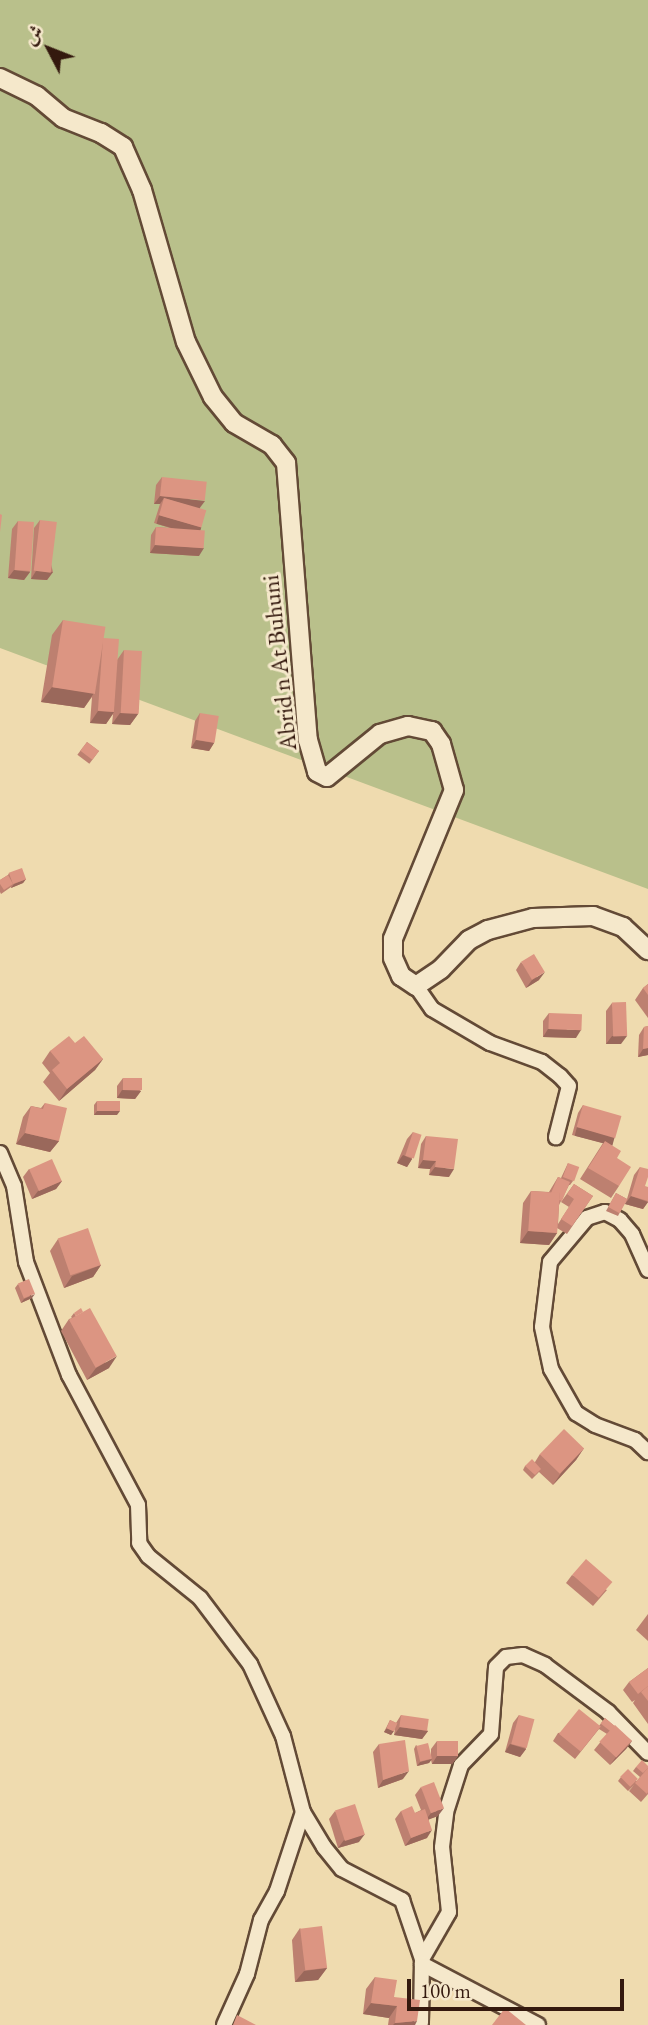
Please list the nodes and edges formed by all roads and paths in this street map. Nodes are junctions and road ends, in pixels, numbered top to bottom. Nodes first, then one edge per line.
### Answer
1 (0, 78) edge
2 (648, 950) edge
3 (416, 986) junction
4 (556, 1138) dead end
5 (0, 1153) edge
6 (648, 1269) edge
7 (648, 1452) edge
8 (648, 1753) edge
9 (303, 1812) junction
10 (422, 1962) junction
11 (421, 2023) edge
12 (225, 2025) edge
13 (538, 2025) edge

1 - 3 street, Abrid n At Buhuni
2 - 3 street
3 - 4 street
5 - 9 street
6 - 7 street
8 - 10 street
9 - 10 street
9 - 12 street
10 - 11 street
10 - 13 street

